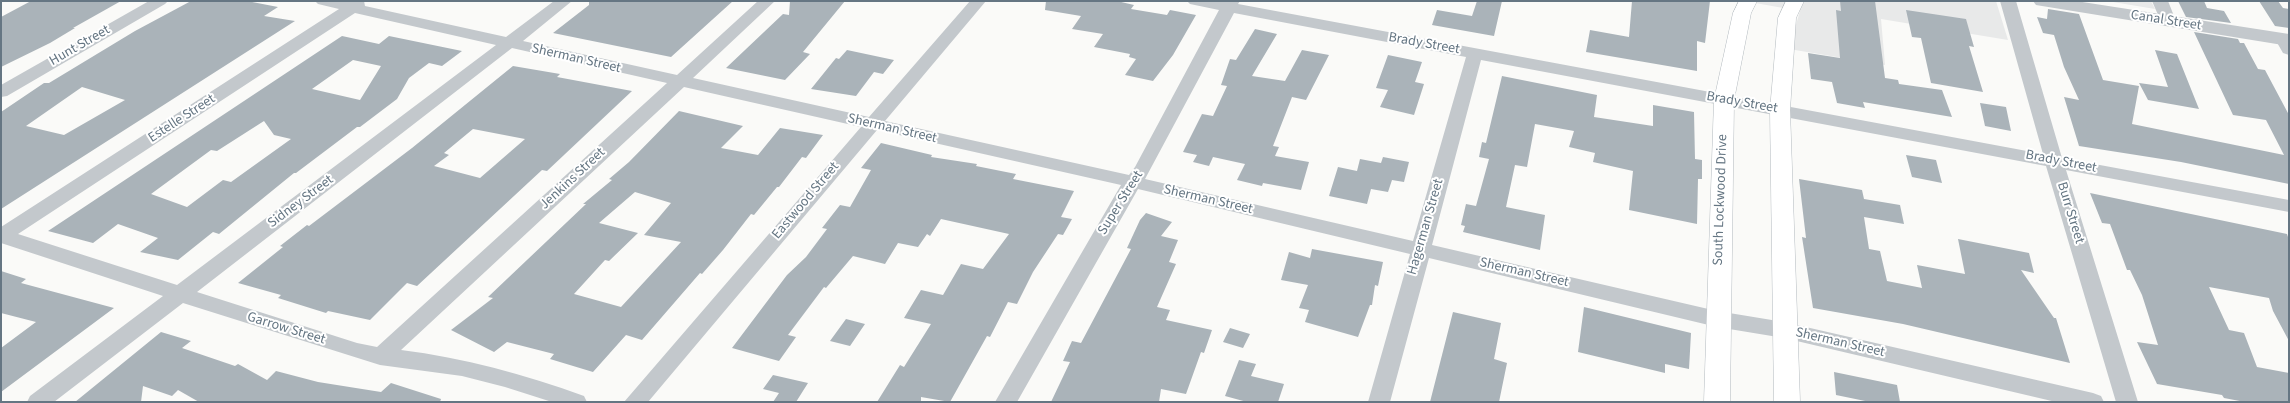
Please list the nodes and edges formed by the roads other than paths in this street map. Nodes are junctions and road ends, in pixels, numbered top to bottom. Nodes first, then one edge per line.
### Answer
1 (160, 1) edge
2 (322, 1) edge
3 (564, 1) edge
4 (767, 1) edge
5 (978, 1) edge
6 (1195, 1) edge
7 (1748, 1) edge
8 (1795, 1) edge
9 (2008, 1) edge
10 (2042, 1) edge
11 (2160, 1) edge
12 (358, 4) edge
13 (1230, 4) edge
14 (2168, 21) junction
15 (2287, 43) edge
16 (509, 44) junction
17 (1475, 53) junction
18 (679, 82) junction
19 (1, 92) edge
20 (1724, 100) junction
21 (1780, 110) junction
22 (871, 124) junction
23 (2054, 161) junction
24 (1134, 182) junction
25 (2289, 206) edge
26 (1, 236) edge
27 (1420, 250) junction
28 (179, 295) junction
29 (1718, 319) junction
30 (1784, 330) junction
31 (380, 357) junction
32 (547, 398) edge
33 (38, 402) edge
34 (576, 402) edge
35 (635, 402) edge
36 (1006, 402) edge
37 (1379, 402) edge
38 (1717, 402) edge
39 (1787, 402) edge
40 (2093, 402) edge
41 (2127, 402) edge

1 - 19 street, Hunt Street
2 - 12 street, Sherman Street
3 - 16 street, Sidney Street
4 - 18 street, Jenkins Street
5 - 22 street, Eastwood Street
6 - 13 street, Brady Street
7 - 20 main road, South Lockwood Drive
8 - 21 main road
9 - 23 street, Burr Street
10 - 14 street, Canal Street
11 - 14 street
12 - 16 street, Sherman Street
12 - 26 street, Estelle Street
13 - 17 street, Brady Street
13 - 24 street, Super Street
14 - 15 street, Canal Street
16 - 18 street, Sherman Street
16 - 28 street, Sidney Street
17 - 20 street, Brady Street
17 - 27 street, Hagerman Street
18 - 22 street, Sherman Street
18 - 31 street, Jenkins Street
20 - 21 street, Brady Street
20 - 29 main road, South Lockwood Drive
21 - 23 street, Brady Street
21 - 30 main road
22 - 24 street, Sherman Street
22 - 35 street, Eastwood Street
23 - 25 street, Brady Street
23 - 41 street, Burr Street
24 - 27 street, Sherman Street
24 - 36 street, Super Street
26 - 28 street, Garrow Street
27 - 29 street, Sherman Street
27 - 37 street, Hagerman Street
28 - 31 street, Garrow Street
28 - 33 street, Sidney Street
29 - 30 street, Sherman Street
29 - 38 main road, South Lockwood Drive
30 - 39 main road
30 - 40 street, Sherman Street
31 - 32 street, Garrow Street
32 - 34 street, Garrow Street

